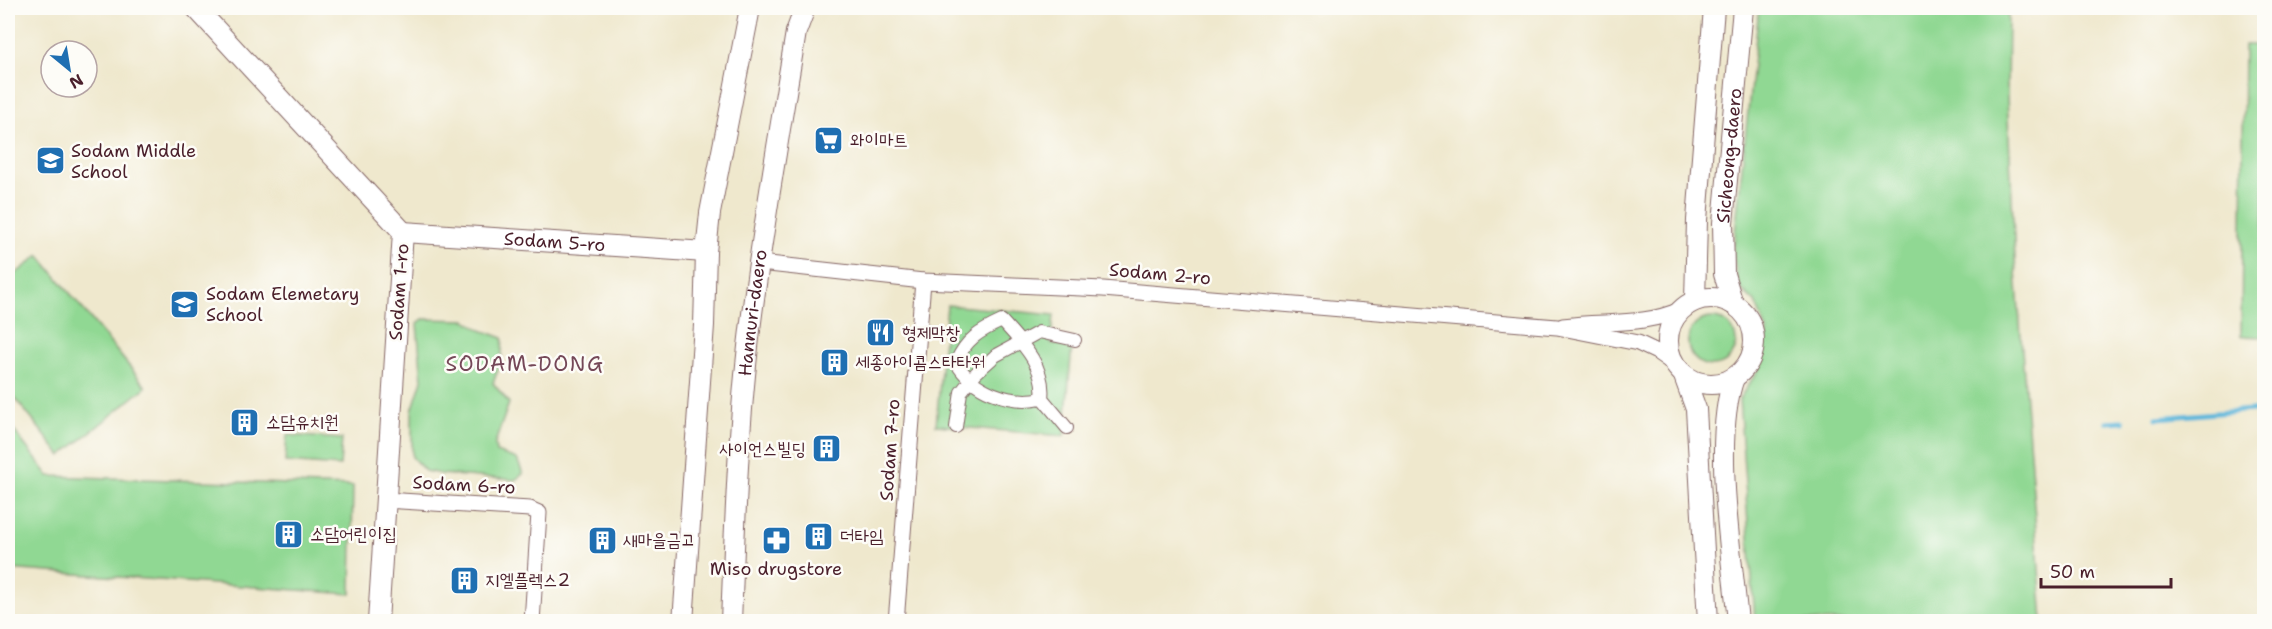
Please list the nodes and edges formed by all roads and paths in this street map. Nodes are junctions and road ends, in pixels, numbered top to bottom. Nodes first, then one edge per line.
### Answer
1 (196, 8) edge
2 (750, 8) edge
3 (805, 8) edge
4 (1714, 8) edge
5 (1743, 8) edge
6 (403, 232) junction
7 (706, 252) junction
8 (760, 263) junction
9 (923, 281) junction
10 (1733, 304) junction
11 (1689, 305) junction
12 (1557, 327) junction
13 (1075, 340) dead end
14 (1020, 341) junction
15 (1679, 370) junction
16 (1734, 378) junction
17 (972, 382) junction
18 (1042, 399) junction
19 (956, 427) dead end
20 (1067, 428) dead end
21 (385, 500) junction
22 (378, 621) edge
23 (532, 621) edge
24 (683, 621) edge
25 (731, 621) edge
26 (896, 621) edge
27 (1708, 621) edge
28 (1738, 621) edge

1 - 6 street, Sodam 1-ro
2 - 7 street
3 - 8 street, Hannuri-daero
4 - 11 street, Sicheong-daero
5 - 10 street, Sicheong-daero
6 - 7 street, Sodam 5-ro
6 - 21 street, Sodam 1-ro
7 - 24 street
8 - 9 street, Sodam 2-ro
8 - 25 street, Hannuri-daero
9 - 12 street, Sodam 2-ro
9 - 26 street, Sodam 7-ro
10 - 11 street
10 - 16 street
11 - 12 street
11 - 15 street
12 - 15 street
13 - 14 street
14 - 17 street
14 - 17 street
14 - 18 street
15 - 16 street
15 - 27 street
16 - 28 street
17 - 18 street
17 - 19 street
18 - 20 street
21 - 22 street, Sodam 1-ro
21 - 23 street, Sodam 6-ro

